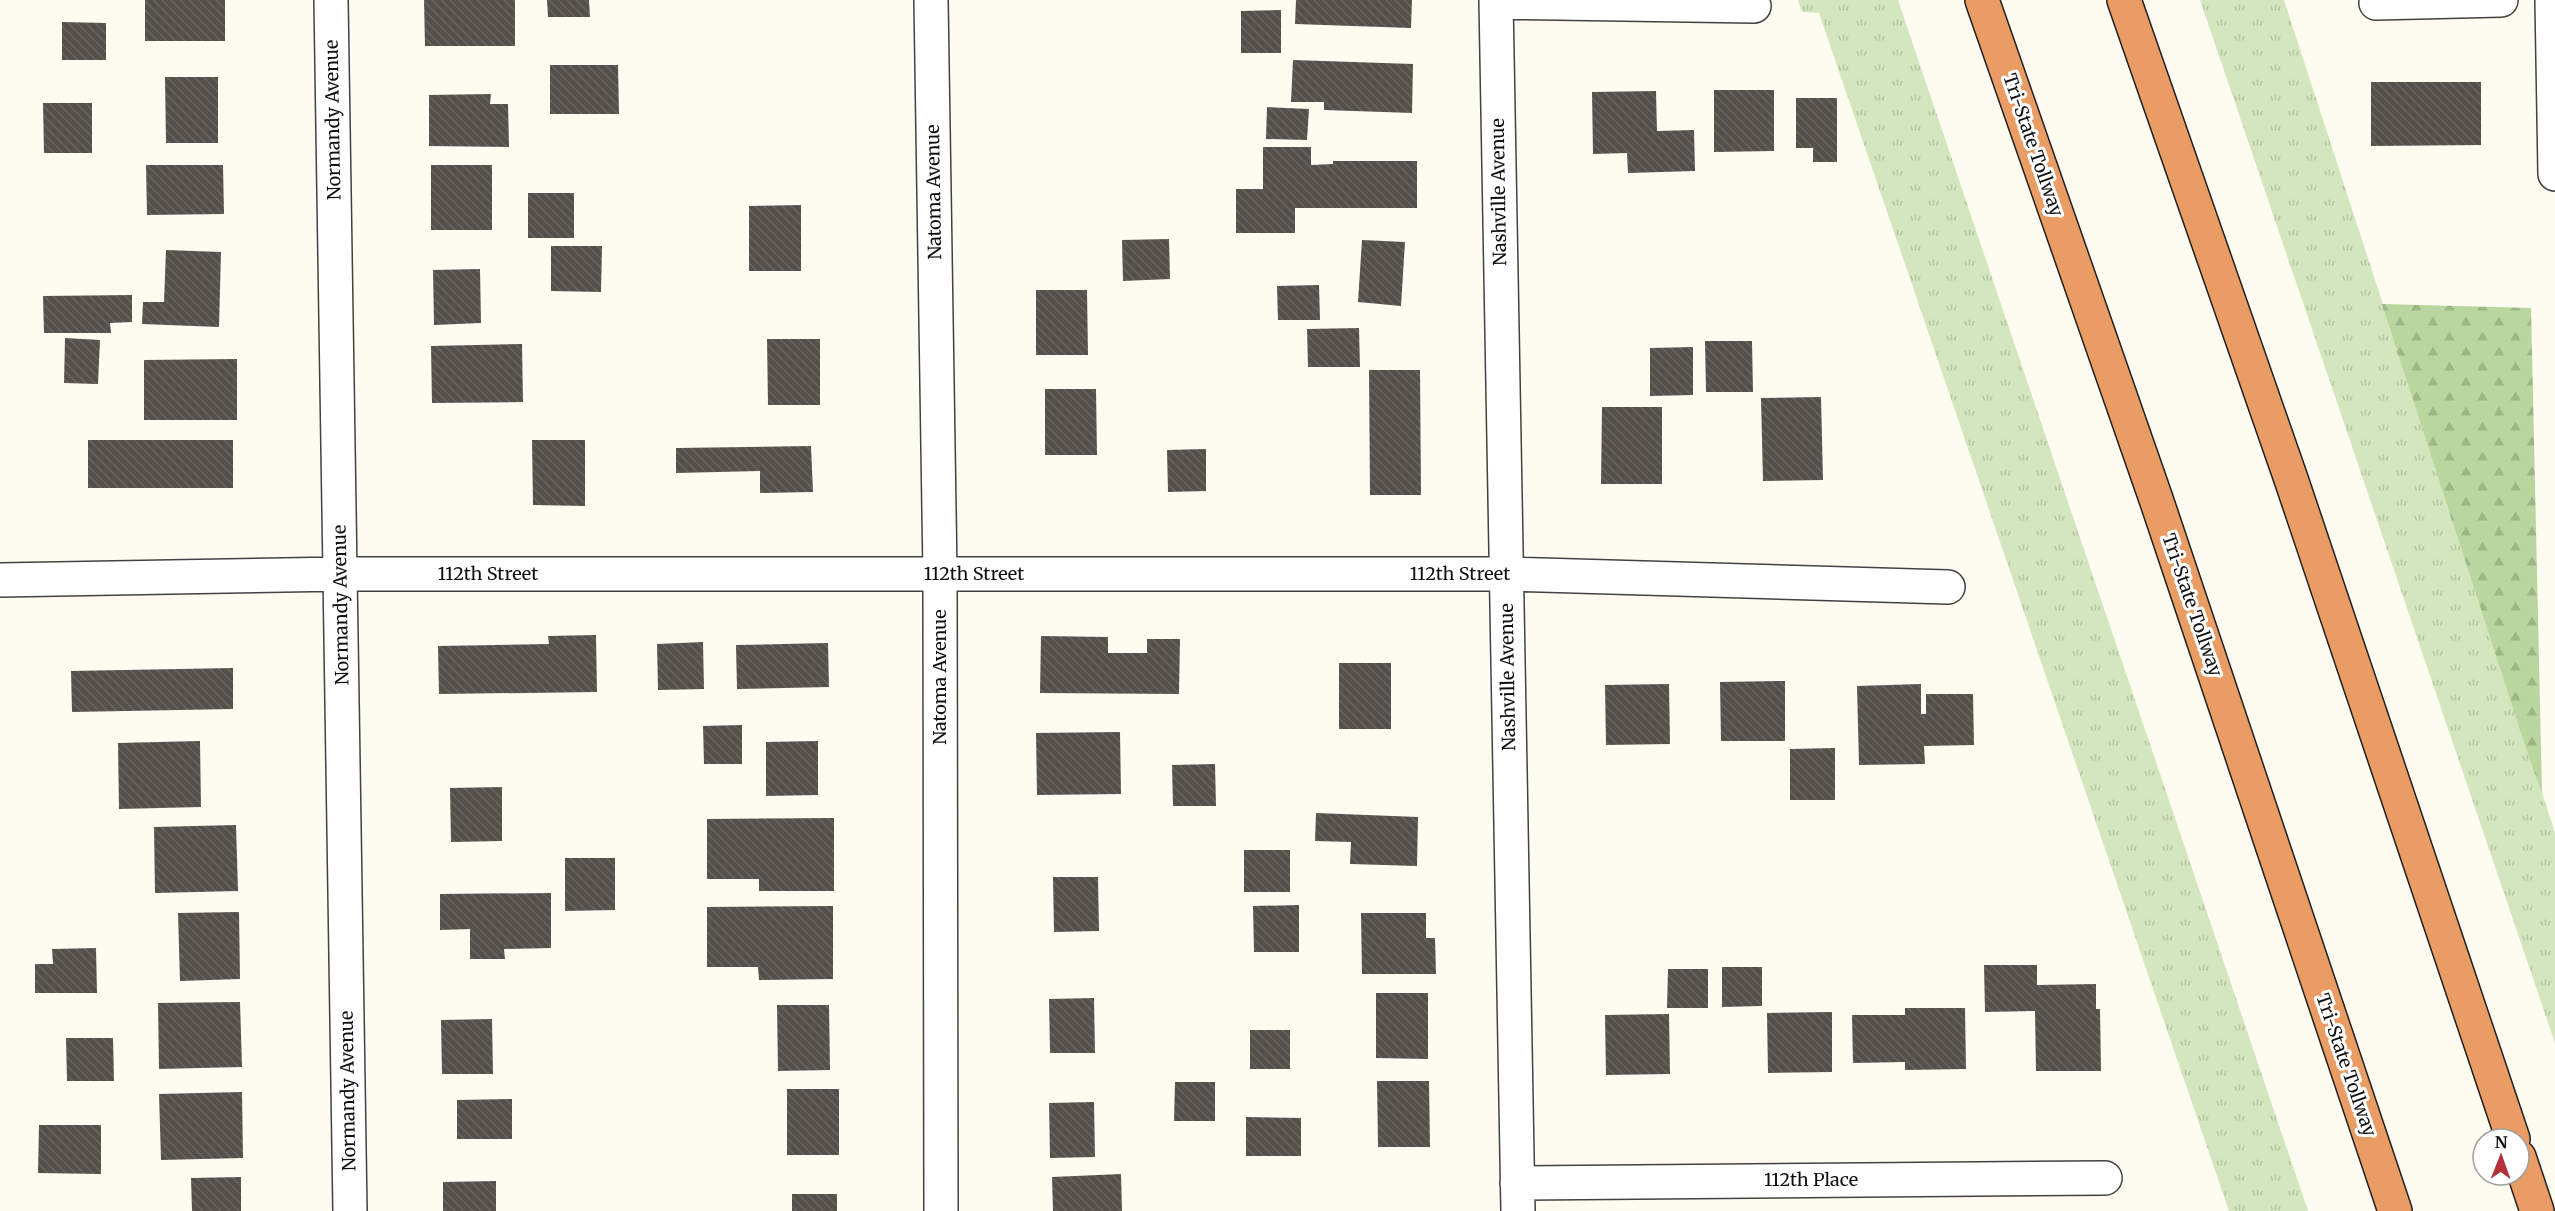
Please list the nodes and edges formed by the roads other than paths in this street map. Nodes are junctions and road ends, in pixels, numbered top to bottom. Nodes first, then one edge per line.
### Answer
1 (331, 0) edge
2 (931, 0) edge
3 (1982, 0) edge
4 (2124, 0) edge
5 (2501, 0) edge
6 (2552, 0) edge
7 (1496, 1) edge
8 (2376, 3) dead end
9 (1754, 6) dead end
10 (2555, 174) edge
11 (341, 574) junction
12 (939, 574) junction
13 (1506, 574) junction
14 (0, 580) edge
15 (1948, 587) dead end
16 (2509, 1127) edge
17 (2105, 1178) dead end
18 (2529, 1187) edge
19 (1518, 1197) edge
20 (350, 1211) edge
21 (941, 1211) edge
22 (2396, 1211) edge
23 (2537, 1211) edge

1 - 11 street, Normandy Avenue
2 - 12 street, Natoma Avenue
3 - 22 highway, Tri-State Tollway
4 - 16 highway
5 - 8 street
6 - 10 street
7 - 9 street
7 - 13 street, Nashville Avenue
11 - 12 street, 112th Street
11 - 14 street, 112th Street
11 - 20 street, Normandy Avenue
12 - 13 street, 112th Street
12 - 21 street, Natoma Avenue
13 - 15 street, 112th Street
13 - 19 street, Nashville Avenue
17 - 19 street, 112th Place
18 - 23 highway

